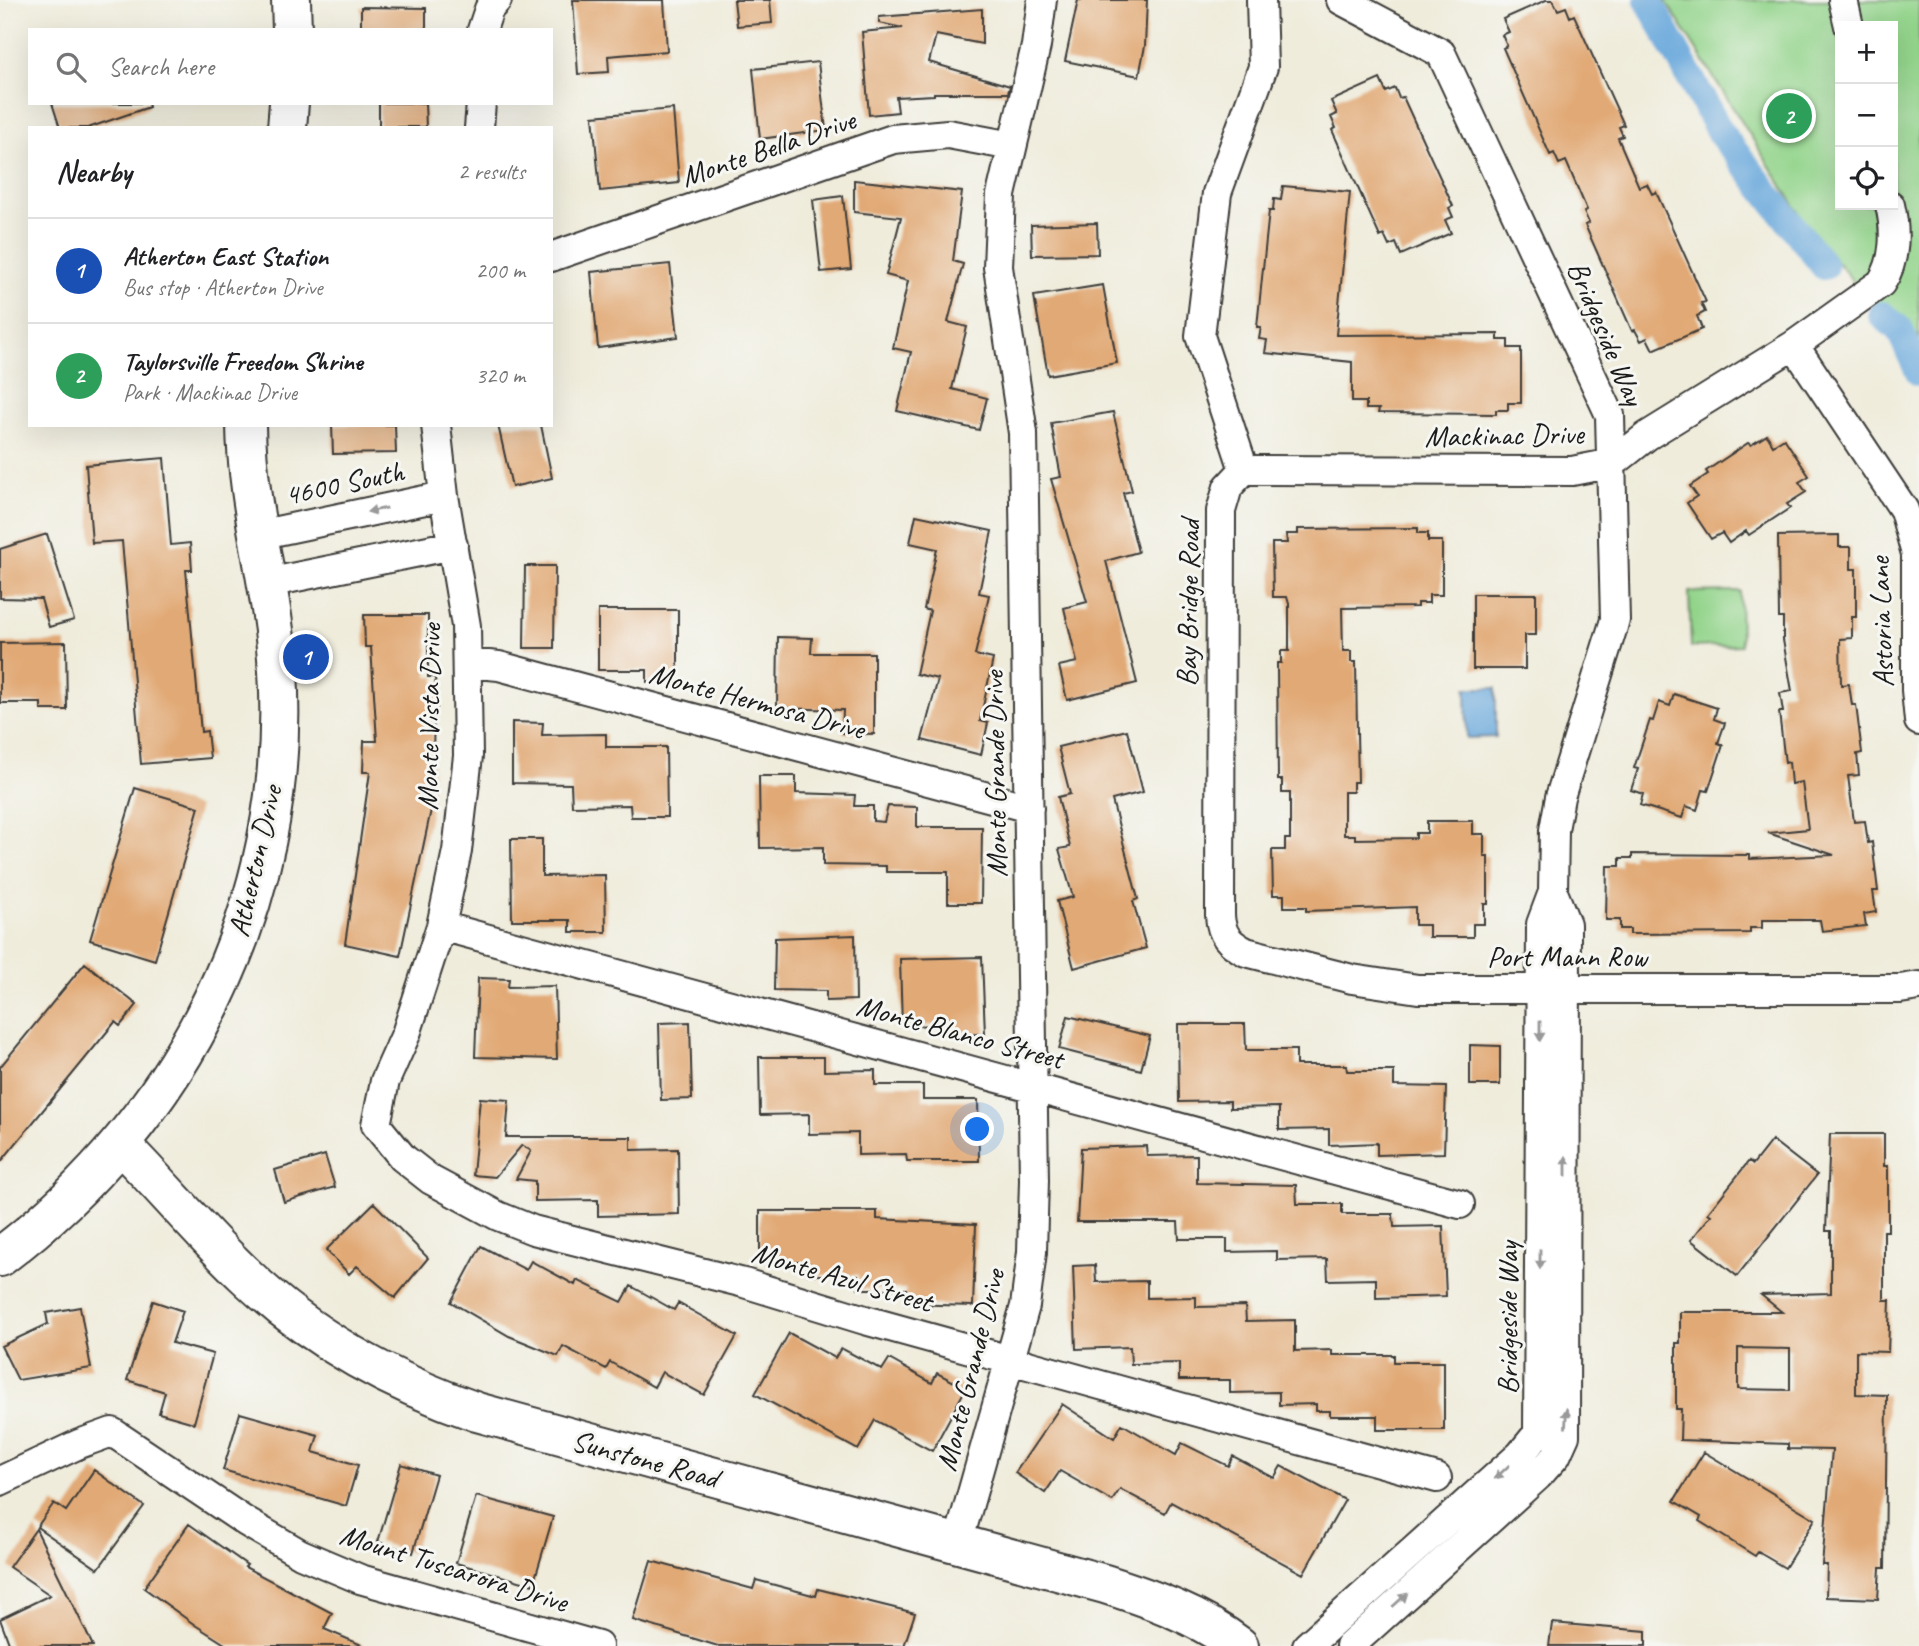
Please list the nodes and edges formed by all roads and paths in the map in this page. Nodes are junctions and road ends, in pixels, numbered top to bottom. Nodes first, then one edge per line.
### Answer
1 (290, 0) edge
2 (1042, 0) edge
3 (1261, 0) edge
4 (1341, 0) edge
5 (1843, 0) edge
6 (1848, 21) edge
7 (292, 28) edge
8 (289, 105) edge
9 (481, 105) edge
10 (287, 126) edge
11 (479, 126) edge
12 (1012, 146) junction
13 (1891, 210) edge
14 (553, 256) edge
15 (1794, 345) junction
16 (246, 427) edge
17 (436, 427) edge
18 (1613, 463) junction
19 (1244, 470) junction
20 (444, 496) junction
21 (258, 535) junction
22 (453, 545) junction
23 (267, 583) junction
24 (468, 663) junction
25 (1919, 721) edge
26 (1029, 808) junction
27 (441, 926) junction
28 (1224, 935) joint
29 (1919, 986) edge
30 (1553, 989) junction
31 (1031, 1085) junction
32 (376, 1125) joint
33 (121, 1145) junction
34 (1460, 1204) dead end
35 (0, 1257) edge
36 (1011, 1359) junction
37 (1437, 1478) dead end
38 (0, 1481) edge
39 (958, 1543) junction
40 (598, 1646) edge
41 (1239, 1646) edge
42 (1307, 1646) edge
43 (1350, 1646) edge

1 - 7 street
2 - 12 street, Monte Grande Drive
3 - 19 street
4 - 18 street, Bridgeside Way
5 - 6 street
8 - 10 street
9 - 11 street
12 - 14 street, Monte Bella Drive
12 - 26 street, Monte Grande Drive
13 - 15 street, Mackinac Drive
15 - 18 street, Mackinac Drive
15 - 25 street, Astoria Lane
16 - 21 street, Atherton Drive
17 - 20 street, Monte Vista Drive
18 - 19 street, Mackinac Drive
18 - 30 street, Bridgeside Way
19 - 28 street, Bay Bridge Road
20 -> 21 street, 4600 South
20 - 22 street, Monte Vista Drive
21 - 23 street, Atherton Drive
22 - 23 street
22 - 24 street, Monte Vista Drive
23 - 33 street, Atherton Drive
24 - 26 street, Monte Hermosa Drive
24 - 27 street, Monte Vista Drive
26 - 31 street, Monte Grande Drive
27 - 31 street, Monte Blanco Street
27 - 32 street, Monte Vista Drive
28 - 30 street, Port Mann Row
29 - 30 street, Port Mann Row
30 -> 42 street, Bridgeside Way
43 -> 30 street, Bridgeside Way
31 - 34 street, Monte Blanco Street
31 - 36 street, Monte Grande Drive
32 - 36 street, Monte Azul Street
33 - 35 street, Atherton Drive
33 - 39 street, Sunstone Road
36 - 37 street, Monte Azul Street
36 - 39 street, Monte Grande Drive
38 - 40 street, Mount Tuscarora Drive
39 - 41 street, Sunstone Road

